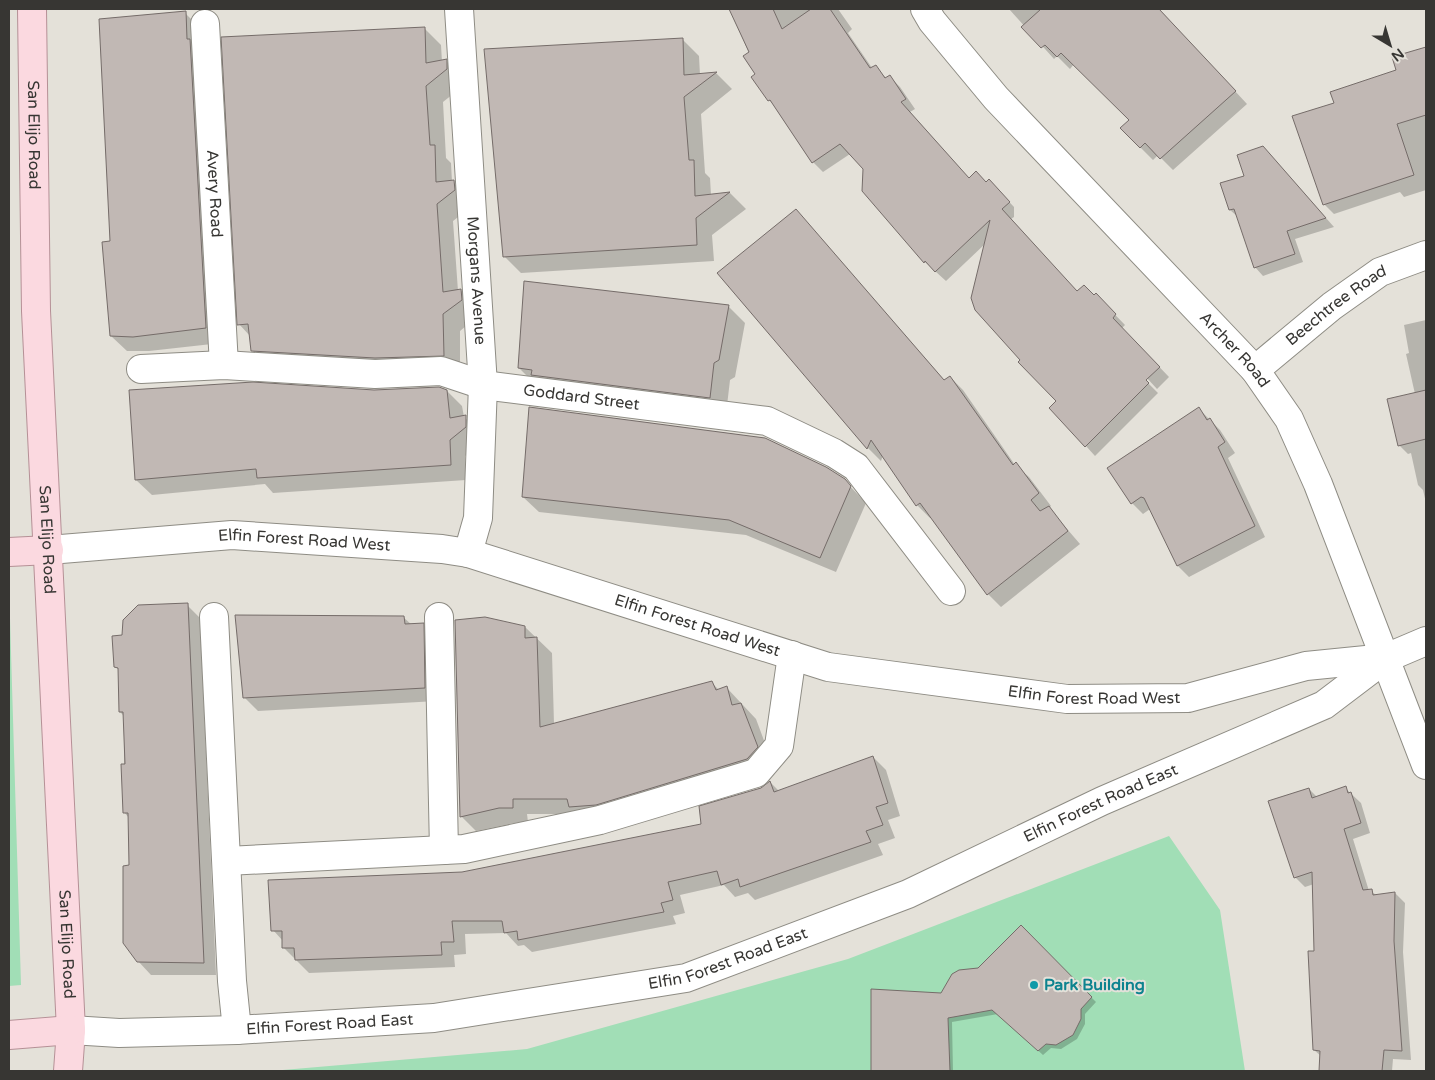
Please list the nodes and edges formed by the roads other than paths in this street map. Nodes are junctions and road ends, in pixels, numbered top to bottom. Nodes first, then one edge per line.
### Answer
1 (32, 9) edge
2 (459, 9) edge
3 (925, 9) edge
4 (205, 24) dead end
5 (1426, 255) edge
6 (224, 365) junction
7 (141, 369) dead end
8 (1255, 370) junction
9 (483, 385) junction
10 (49, 550) junction
11 (9, 552) edge
12 (468, 553) junction
13 (951, 591) dead end
14 (214, 617) dead end
15 (439, 617) dead end
16 (1426, 641) edge
17 (792, 655) junction
18 (1386, 658) junction
19 (1426, 765) edge
20 (444, 850) junction
21 (227, 862) junction
22 (71, 1030) junction
23 (237, 1030) junction
24 (9, 1035) edge
25 (68, 1071) edge

1 - 10 main road, San Elijo Road
2 - 9 street, Morgans Avenue
3 - 8 street, Archer Road
4 - 6 street, Avery Road
5 - 8 street, Beechtree Road
6 - 7 street, Goddard Street
6 - 9 street, Goddard Street
8 - 18 street, Archer Road
9 - 12 street, Morgans Avenue
9 - 13 street, Goddard Street
10 - 11 main road, Elfin Forest Road West
10 - 12 street, Elfin Forest Road West
10 - 22 main road, San Elijo Road
12 - 17 street, Elfin Forest Road West
14 - 21 street
15 - 20 street
16 - 18 street
17 - 18 street, Elfin Forest Road West
17 - 20 street
18 - 19 street, Archer Road
18 - 23 street, Elfin Forest Road East
20 - 21 street
21 - 23 street
22 - 23 street, Elfin Forest Road East
22 - 24 main road, Elfin Forest Road East
22 - 25 main road, San Elijo Road

